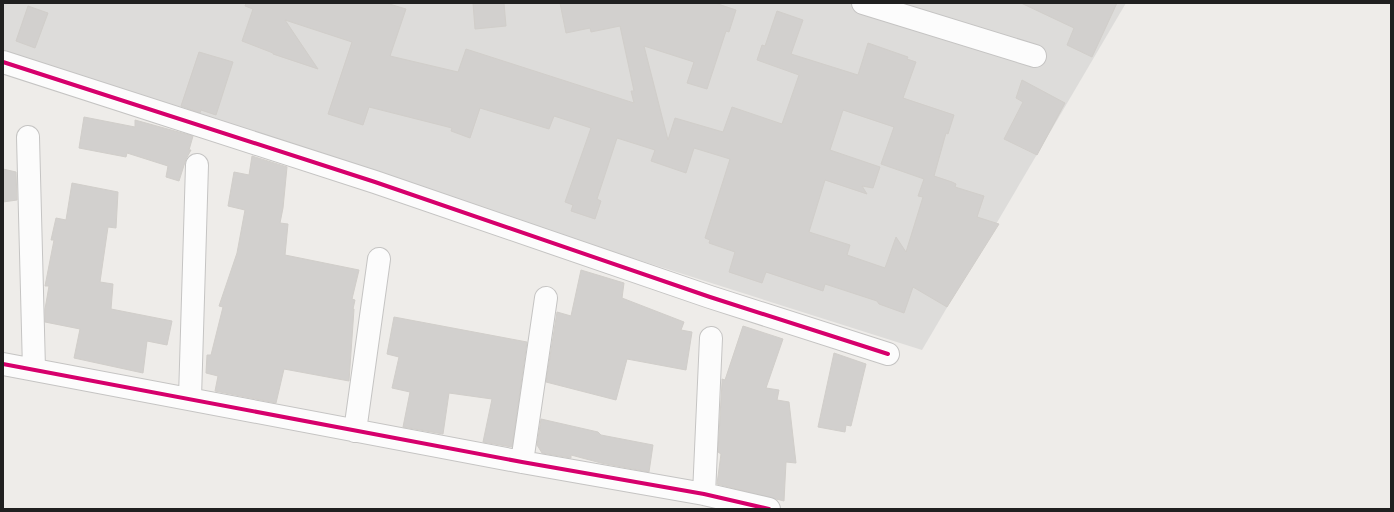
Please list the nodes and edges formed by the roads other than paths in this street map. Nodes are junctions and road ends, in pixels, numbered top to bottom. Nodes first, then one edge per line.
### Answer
1 (863, 3) edge
2 (1035, 56) dead end
3 (3, 62) edge
4 (28, 137) dead end
5 (197, 165) dead end
6 (379, 259) dead end
7 (546, 298) dead end
8 (711, 338) dead end
9 (888, 354) dead end
10 (3, 364) edge
11 (34, 369) junction
12 (190, 398) junction
13 (355, 431) junction
14 (522, 462) junction
15 (704, 494) junction
16 (769, 509) edge

1 - 2 street
3 - 9 street
4 - 11 street
5 - 12 street
6 - 13 street
7 - 14 street
8 - 15 street
10 - 11 street
11 - 12 street
12 - 13 street
13 - 14 street
14 - 15 street
15 - 16 street

